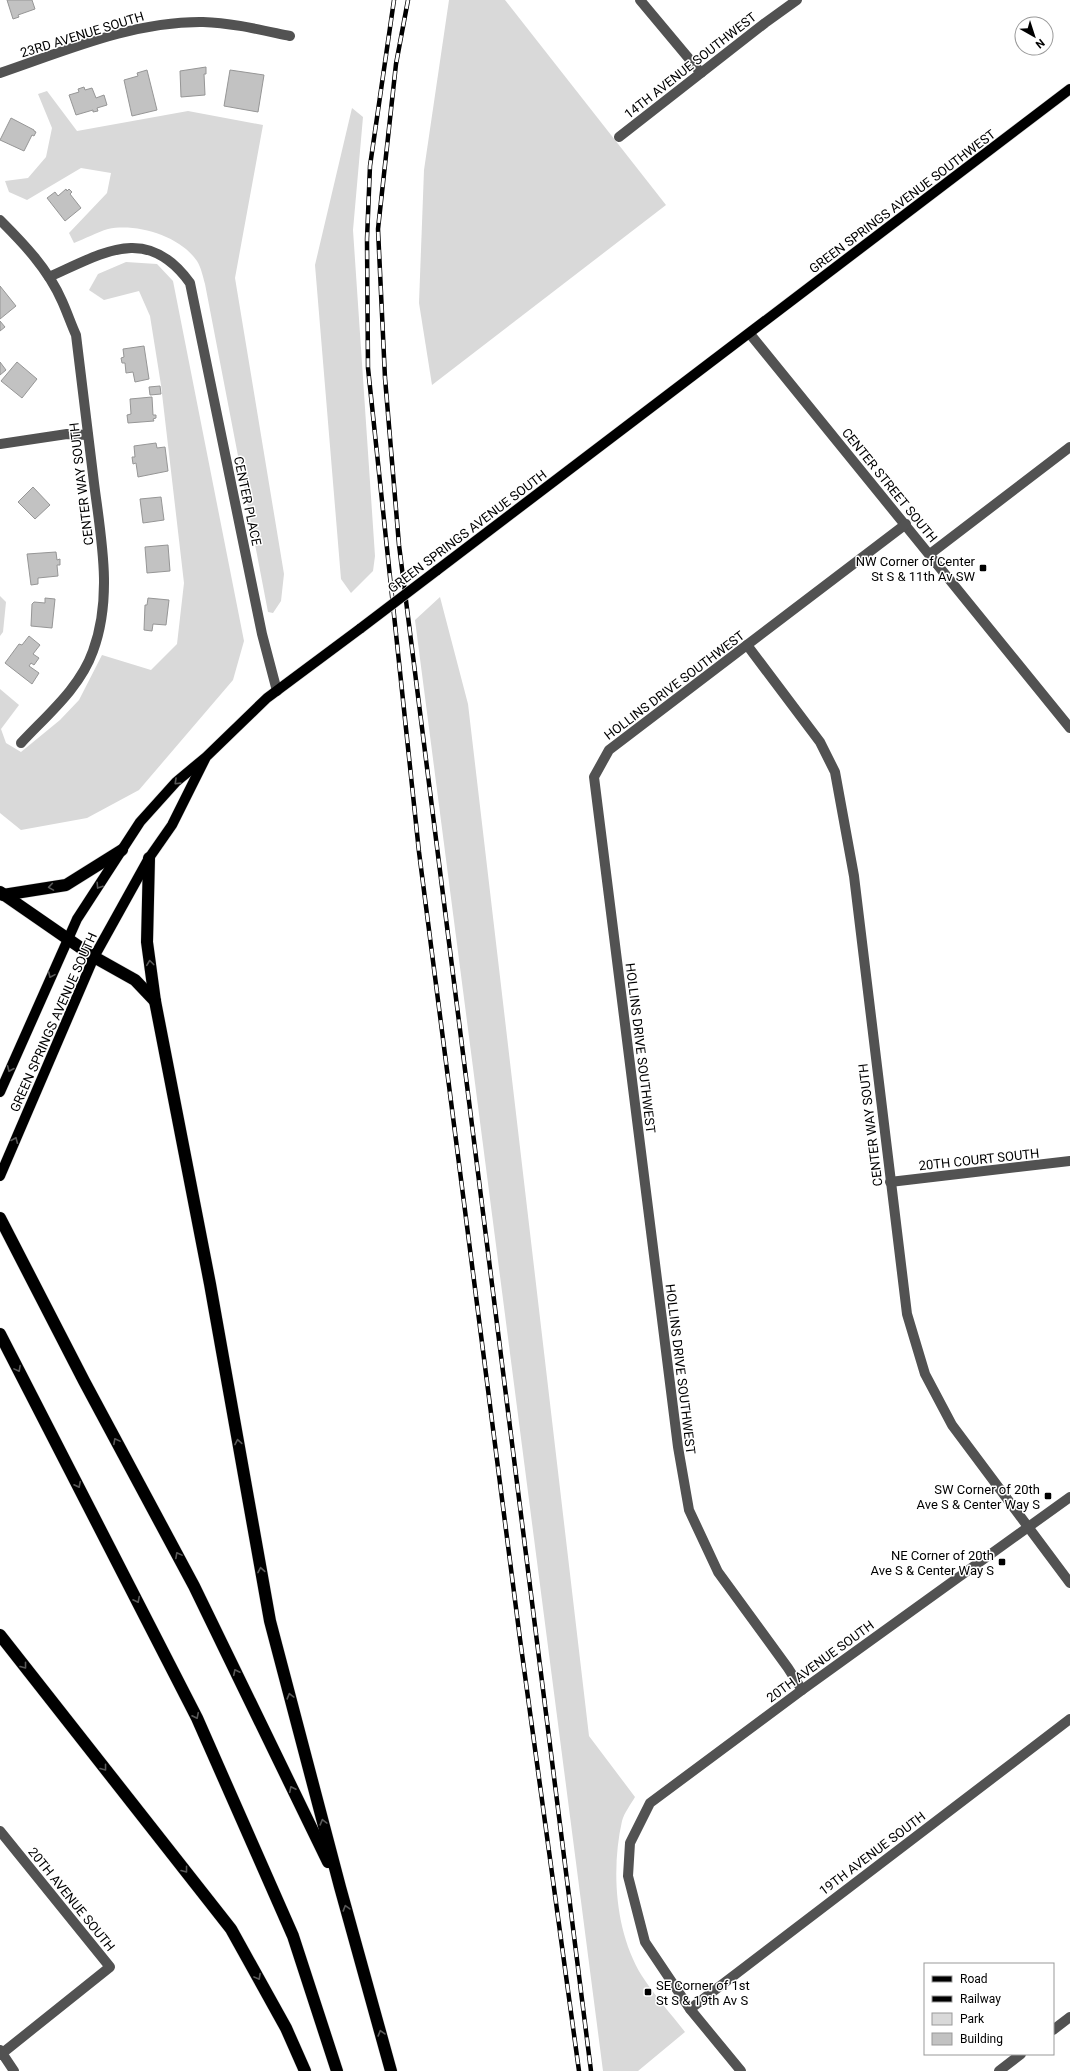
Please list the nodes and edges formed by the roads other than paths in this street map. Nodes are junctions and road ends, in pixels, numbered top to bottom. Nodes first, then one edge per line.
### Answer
1 (640, 0) edge
2 (797, 0) edge
3 (290, 36) dead end
4 (0, 73) edge
5 (701, 73) junction
6 (1070, 89) edge
7 (619, 137) dead end
8 (0, 220) edge
9 (49, 277) junction
10 (750, 334) junction
11 (88, 435) junction
12 (0, 444) edge
13 (1070, 447) edge
14 (906, 524) junction
15 (930, 554) junction
16 (747, 645) junction
17 (277, 691) junction
18 (1070, 728) edge
19 (21, 743) dead end
20 (206, 757) junction
21 (122, 850) junction
22 (149, 858) junction
23 (2, 893) edge
24 (67, 939) junction
25 (94, 957) junction
26 (155, 1001) junction
27 (0, 1092) edge
28 (1070, 1161) edge
29 (0, 1176) edge
30 (890, 1182) junction
31 (0, 1218) edge
32 (0, 1334) edge
33 (1070, 1497) edge
34 (1029, 1527) junction
35 (1070, 1583) edge
36 (0, 1635) edge
37 (802, 1690) junction
38 (1070, 1719) edge
39 (0, 1831) edge
40 (340, 1887) junction
41 (690, 2009) junction
42 (1070, 2016) edge
43 (1054, 2029) edge
44 (1, 2053) edge
45 (1020, 2055) edge
46 (14, 2071) edge
47 (305, 2071) edge
48 (337, 2071) edge
49 (391, 2071) edge
50 (741, 2071) edge
51 (999, 2071) edge

1 - 5 street
2 - 5 street, 14TH AVENUE SOUTHWEST
3 - 4 street, 23RD AVENUE SOUTH
5 - 7 street, 14TH AVENUE SOUTHWEST
6 - 10 main road, GREEN SPRINGS AVENUE SOUTHWEST
8 - 9 street, CENTER WAY SOUTH
9 - 11 street, CENTER WAY SOUTH
9 - 17 street, CENTER PLACE
10 - 14 street, CENTER STREET SOUTH
10 - 17 main road, GREEN SPRINGS AVENUE SOUTH, bridge
11 - 12 street
11 - 19 street, CENTER WAY SOUTH
13 - 15 street
14 - 15 street, CENTER STREET SOUTH
14 - 16 street, HOLLINS DRIVE SOUTHWEST
15 - 18 street, CENTER STREET SOUTH
16 - 30 street, CENTER WAY SOUTH
16 - 37 street, HOLLINS DRIVE SOUTHWEST
17 - 20 main road, GREEN SPRINGS AVENUE SOUTH
20 -> 21 main road, GREEN SPRINGS AVENUE SOUTH
20 - 22 main road, GREEN SPRINGS AVENUE SOUTH
21 -> 23 highway
21 -> 24 main road, GREEN SPRINGS AVENUE SOUTH
22 - 25 main road, GREEN SPRINGS AVENUE SOUTH
26 -> 22 highway
23 - 24 highway
24 - 25 highway
24 -> 27 main road, GREEN SPRINGS AVENUE SOUTH
25 - 26 highway
29 -> 25 main road, GREEN SPRINGS AVENUE SOUTH
40 -> 26 highway
28 - 30 street, 20TH COURT SOUTH
30 - 34 street, CENTER WAY SOUTH
40 -> 31 highway
32 -> 48 highway
33 - 34 street, 20TH AVENUE SOUTH
34 - 35 street, CENTER WAY SOUTH
34 - 37 street, 20TH AVENUE SOUTH
36 -> 47 highway
37 - 41 street, 20TH AVENUE SOUTH
38 - 41 street, 19TH AVENUE SOUTH
39 - 44 street, 20TH AVENUE SOUTH
49 -> 40 highway
41 - 50 street, 20TH AVENUE SOUTH
42 - 43 street
44 - 46 street
45 - 51 street

